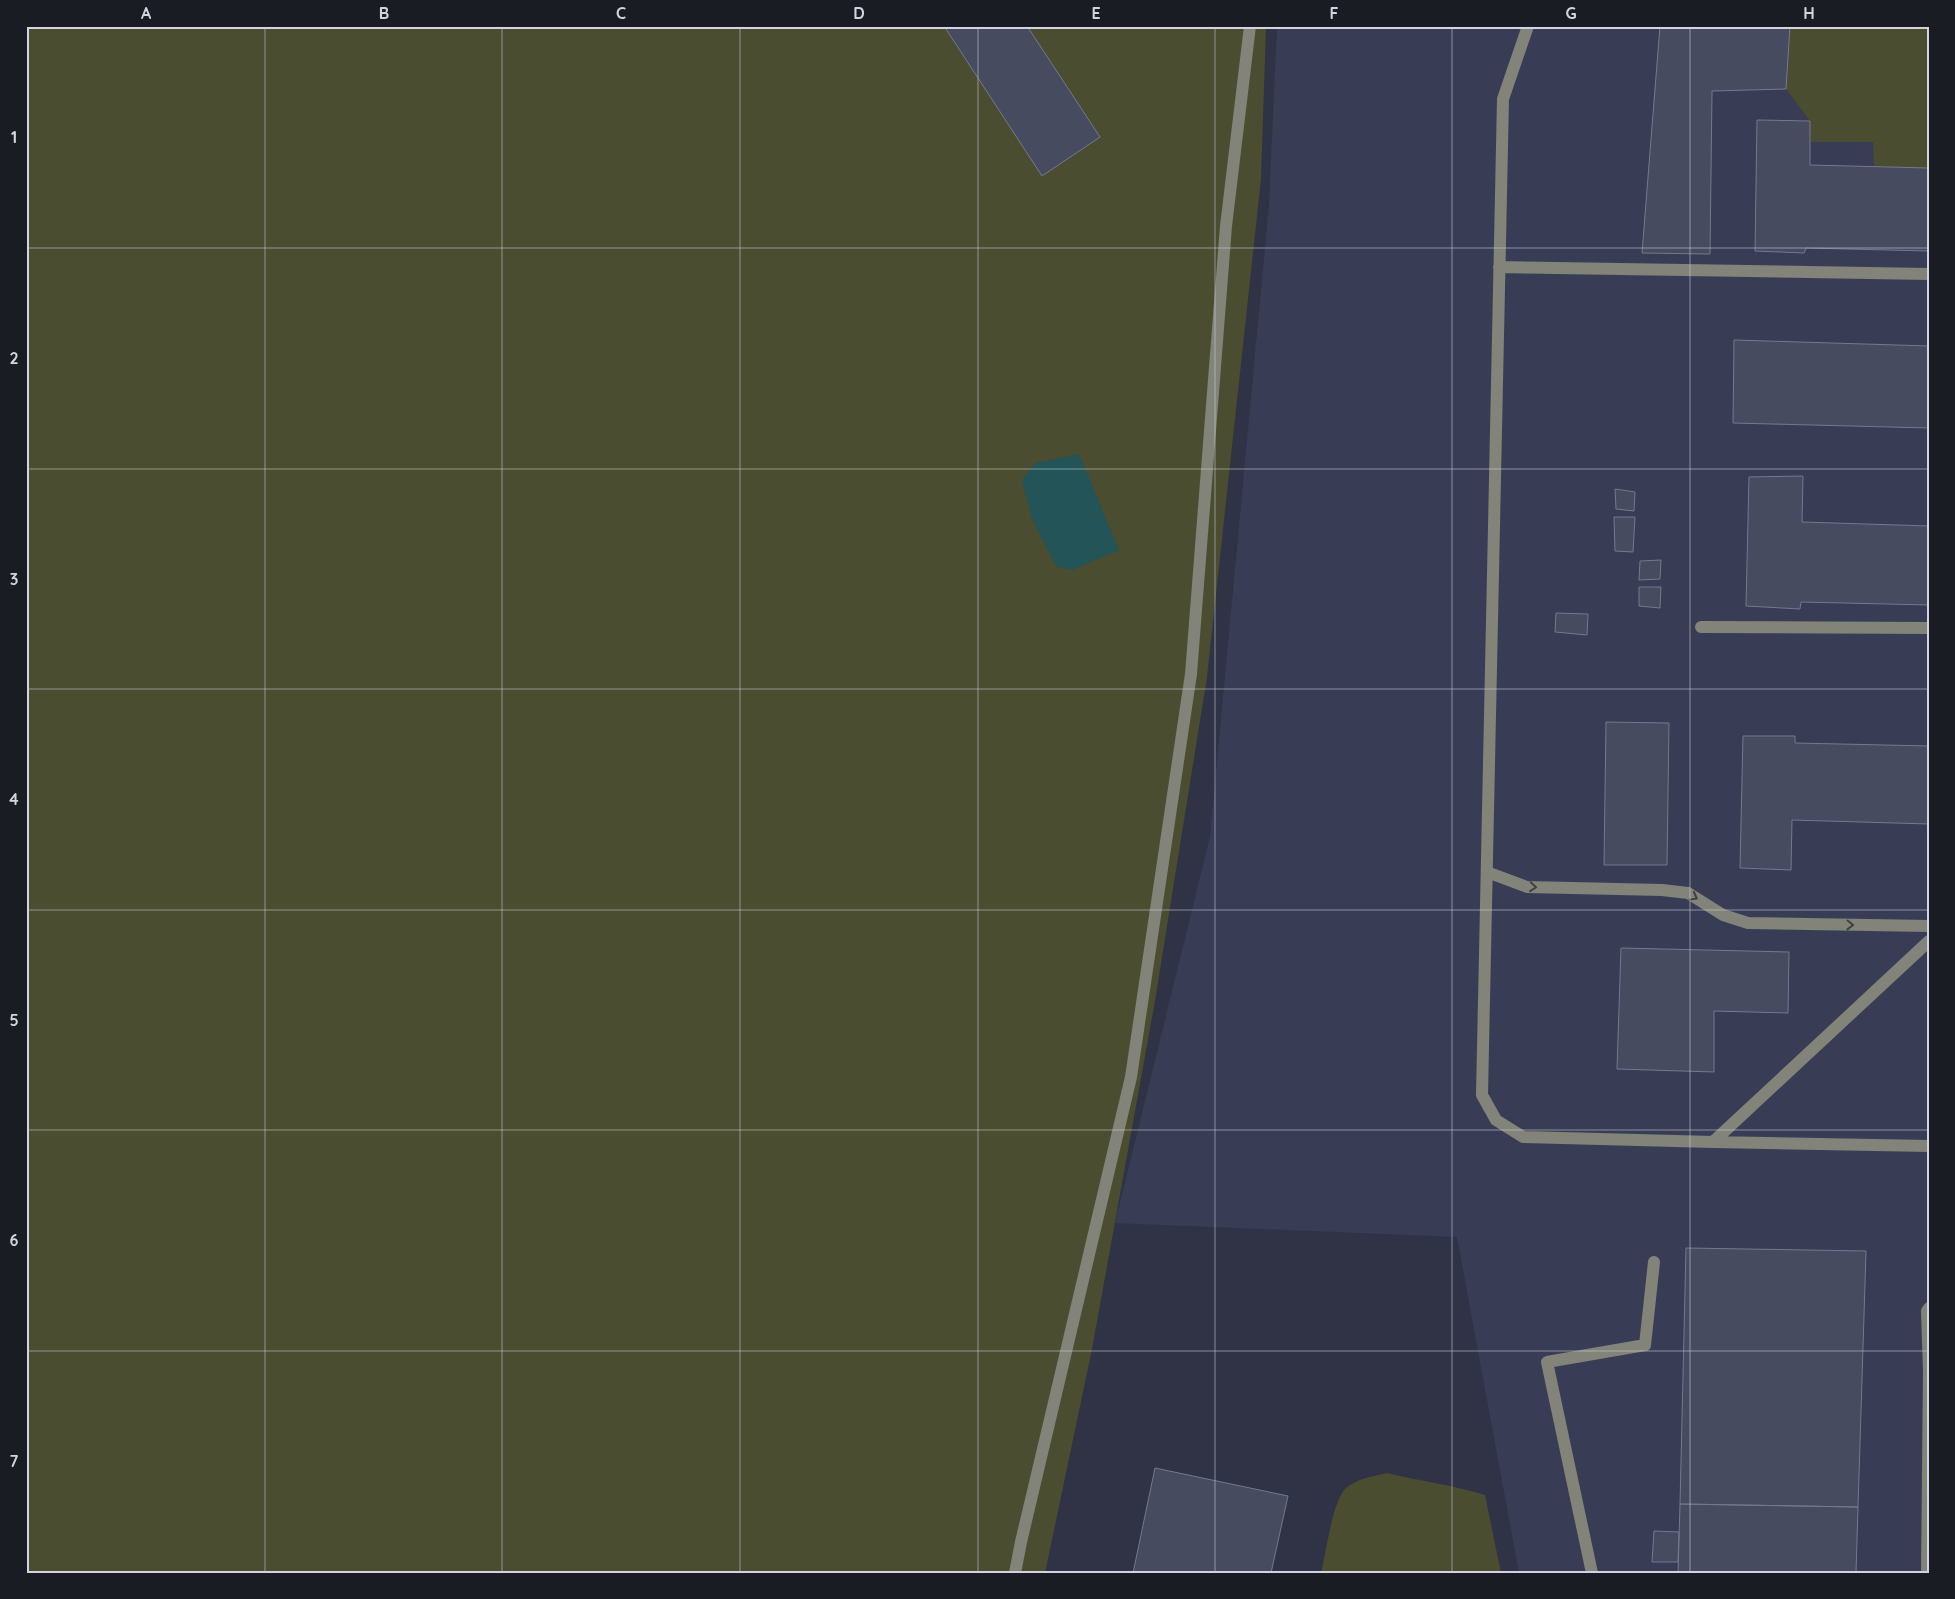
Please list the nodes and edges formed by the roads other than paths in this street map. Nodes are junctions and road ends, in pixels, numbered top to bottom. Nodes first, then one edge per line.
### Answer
1 (1250, 26) edge
2 (1528, 26) edge
3 (1499, 267) junction
4 (1929, 274) edge
5 (1701, 627) dead end
6 (1929, 628) edge
7 (1487, 872) junction
8 (1929, 926) edge
9 (1929, 941) edge
10 (1713, 1142) junction
11 (1929, 1146) edge
12 (1654, 1262) dead end
13 (1929, 1308) edge
14 (1015, 1573) edge
15 (1592, 1573) edge
16 (1927, 1573) edge

1 - 14 street
2 - 3 street
3 - 4 street
3 - 7 street
5 - 6 street
7 -> 8 street
7 - 10 street
9 - 10 street
10 - 11 street
12 - 15 street
13 - 16 street

